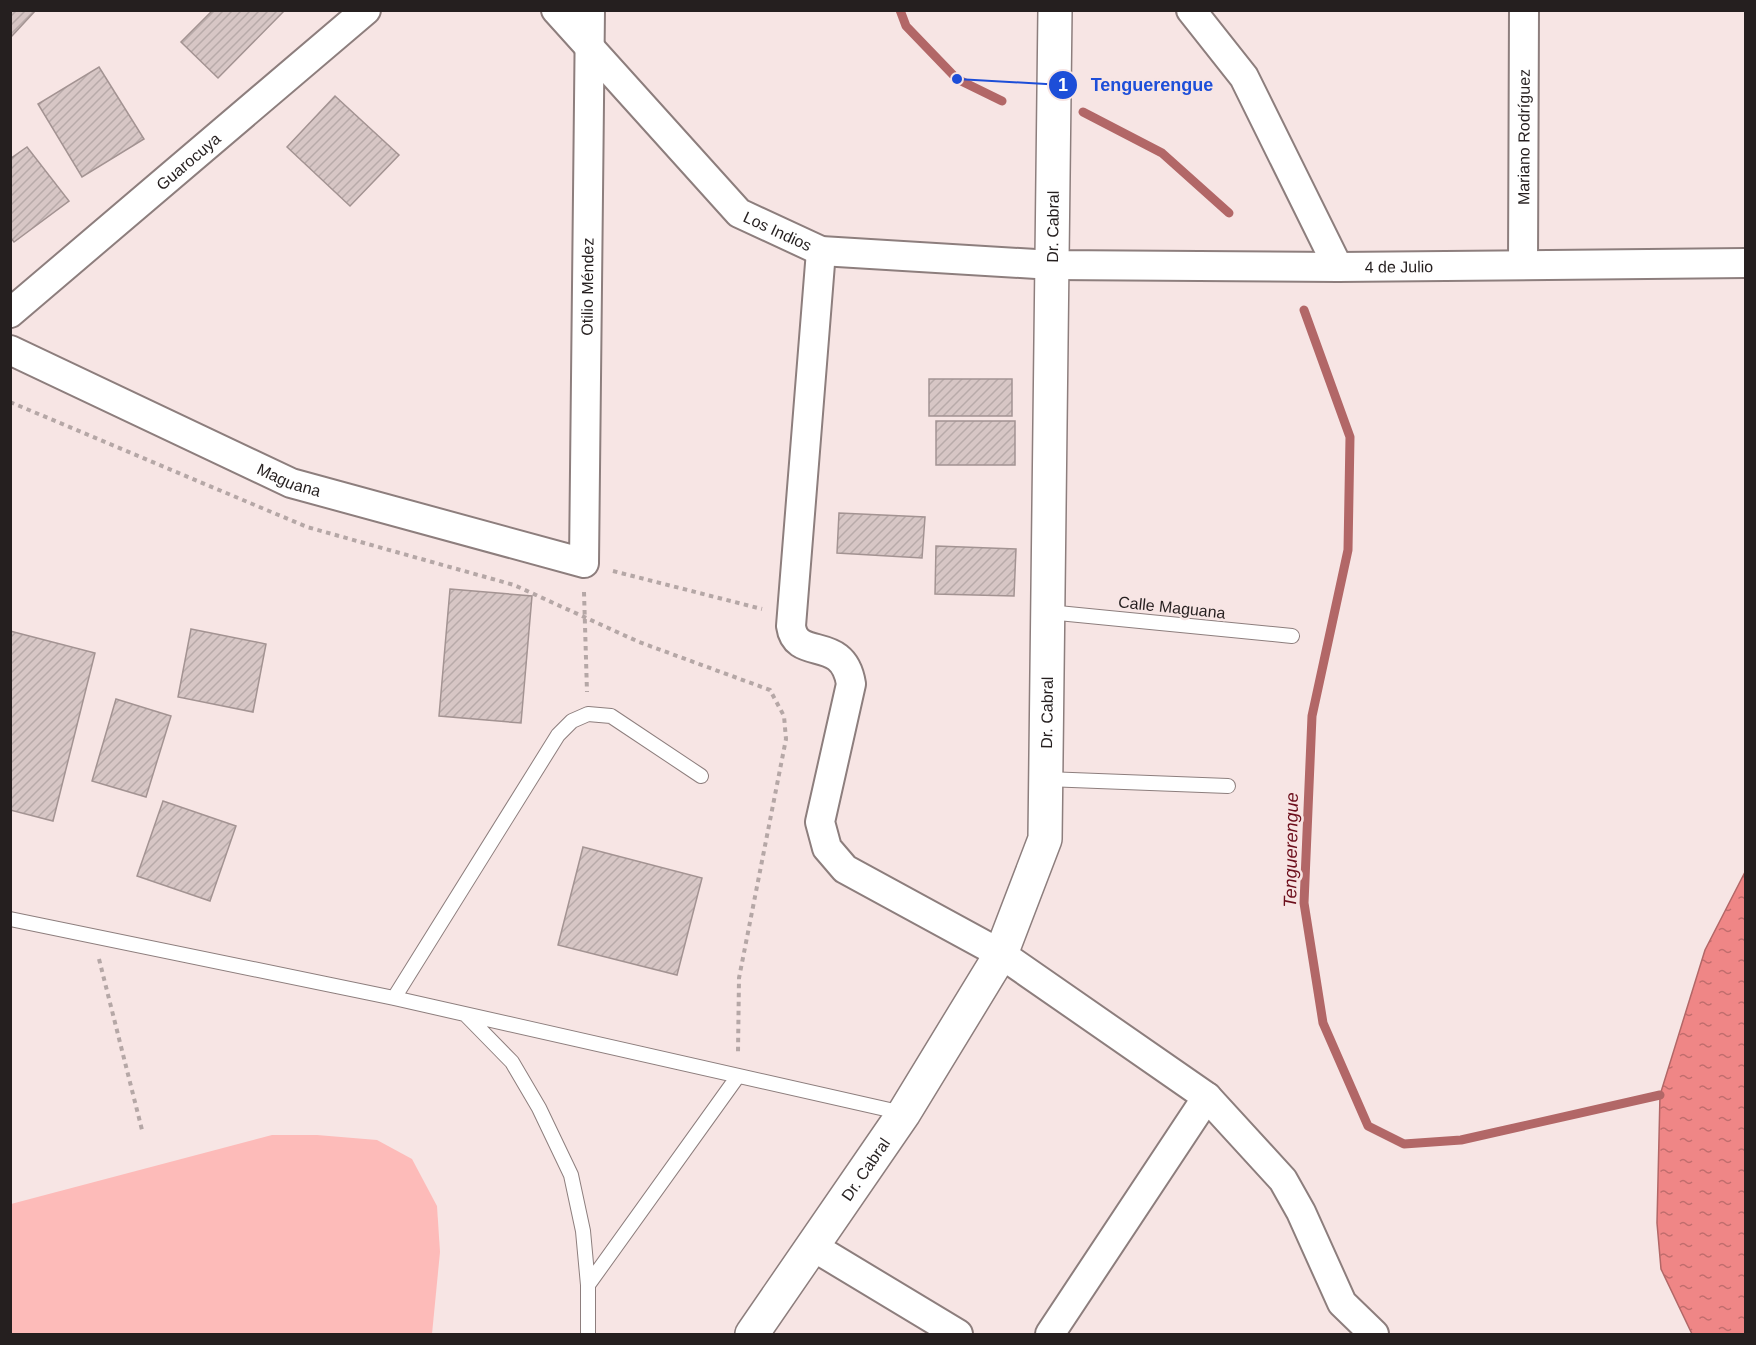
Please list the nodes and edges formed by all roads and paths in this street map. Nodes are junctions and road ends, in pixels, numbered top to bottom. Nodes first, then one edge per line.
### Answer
1 (366, 10) edge
2 (556, 10) edge
3 (590, 10) edge
4 (1055, 10) edge
5 (1191, 10) edge
6 (1524, 10) edge
7 (590, 48) junction
8 (821, 251) junction
9 (1746, 263) edge
10 (1052, 265) junction
11 (1523, 265) junction
12 (1338, 267) junction
13 (10, 313) edge
14 (10, 350) edge
15 (10, 402) edge
16 (584, 563) junction
17 (1048, 612) junction
18 (792, 616) junction
19 (585, 618) junction
20 (1292, 636) dead end
21 (588, 714) junction
22 (701, 776) dead end
23 (1046, 779) junction
24 (1228, 786) dead end
25 (10, 919) edge
26 (94, 936) junction
27 (1001, 954) junction
28 (394, 998) junction
29 (466, 1015) junction
30 (738, 1076) junction
31 (1207, 1097) junction
32 (904, 1113) junction
33 (142, 1130) dead end
34 (812, 1246) junction
35 (588, 1285) junction
36 (588, 1335) edge
37 (752, 1335) edge
38 (958, 1335) edge
39 (1050, 1335) edge
40 (1374, 1335) edge

1 - 13 street, Guarocuya
2 - 7 street, Los Indios
3 - 7 street, Otilio Méndez
4 - 10 street, Dr. Cabral
5 - 12 street
6 - 11 street, Mariano Rodríguez
7 - 8 street, Los Indios
7 - 16 street, Otilio Méndez
8 - 10 street, Los Indios
8 - 18 street
9 - 11 street, 4 de Julio
10 - 12 street, 4 de Julio
10 - 17 street, Dr. Cabral
11 - 12 street, 4 de Julio
14 - 16 street, Maguana
15 - 19 path
16 - 18 path
16 - 19 path
17 - 20 lane, Calle Maguana
17 - 23 street, Dr. Cabral
18 - 27 street
19 - 21 path
19 - 30 path
21 - 22 lane
21 - 28 lane
23 - 24 lane
23 - 27 street, Dr. Cabral
25 - 26 lane
26 - 28 lane
26 - 33 path
27 - 31 street
27 - 32 street, Dr. Cabral
28 - 29 lane
29 - 30 lane
29 - 35 lane
30 - 32 lane
30 - 35 lane
31 - 39 street
31 - 40 street
32 - 34 street, Dr. Cabral
34 - 37 street, Dr. Cabral
34 - 38 street
35 - 36 lane

